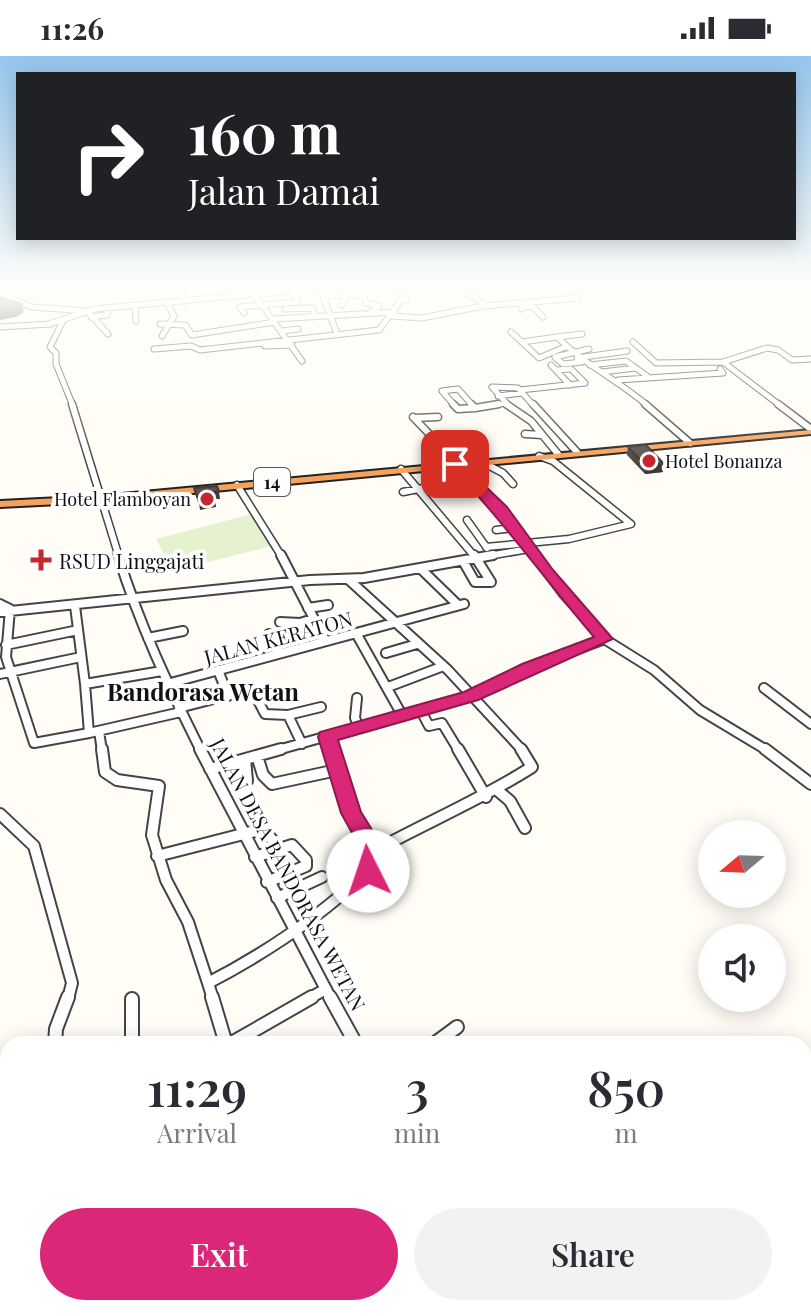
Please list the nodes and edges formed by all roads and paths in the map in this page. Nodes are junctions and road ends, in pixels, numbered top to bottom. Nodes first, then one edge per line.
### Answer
1 (292, 345) edge
2 (51, 346) edge
3 (191, 346) joint
4 (233, 346) edge
5 (257, 346) dead end
6 (264, 346) edge
7 (526, 346) edge
8 (545, 346) edge
9 (567, 346) edge
10 (637, 346) edge
11 (154, 349) dead end
12 (589, 349) dead end
13 (568, 350) junction
14 (627, 351) dead end
15 (553, 353) junction
16 (811, 359) edge
17 (302, 361) dead end
18 (582, 362) junction
19 (723, 362) junction
20 (637, 368) junction
21 (720, 369) dead end
22 (601, 372) junction
23 (648, 376) junction
24 (544, 378) dead end
25 (618, 380) junction
26 (570, 385) junction
27 (550, 386) junction
28 (520, 392) junction
29 (498, 396) junction
30 (505, 403) junction
31 (475, 408) junction
32 (438, 417) dead end
33 (811, 430) edge
34 (525, 434) dead end
35 (542, 435) junction
36 (690, 443) junction
37 (577, 452) junction
38 (548, 455) junction
39 (480, 461) junction
40 (455, 464) junction
41 (401, 469) junction
42 (470, 479) junction
43 (513, 484) dead end
44 (237, 485) junction
45 (416, 489) junction
46 (403, 492) dead end
47 (100, 499) junction
48 (0, 504) edge
49 (467, 520) dead end
50 (513, 528) junction
51 (496, 530) dead end
52 (526, 545) junction
53 (486, 547) junction
54 (492, 555) junction
55 (476, 558) junction
56 (463, 561) junction
57 (421, 569) junction
58 (348, 579) junction
59 (295, 581) junction
60 (132, 600) junction
61 (0, 604) edge
62 (328, 605) dead end
63 (75, 606) junction
64 (308, 608) junction
65 (5, 612) edge
66 (313, 619) junction
67 (280, 622) dead end
68 (397, 623) junction
69 (78, 630) junction
70 (183, 631) dead end
71 (356, 633) junction
72 (269, 634) dead end
73 (148, 638) junction
74 (605, 639) junction
75 (325, 640) junction
76 (417, 644) junction
77 (6, 645) junction
78 (386, 653) dead end
79 (278, 654) junction
80 (81, 657) junction
81 (441, 667) junction
82 (218, 670) junction
83 (162, 671) junction
84 (5, 672) edge
85 (85, 684) junction
86 (167, 684) junction
87 (388, 687) junction
88 (764, 688) dead end
89 (228, 696) junction
90 (471, 696) junction
91 (357, 698) dead end
92 (321, 707) dead end
93 (180, 710) junction
94 (421, 711) junction
95 (288, 715) junction
96 (402, 715) junction
97 (811, 724) edge
98 (359, 728) junction
99 (94, 732) junction
100 (327, 737) junction
101 (302, 744) junction
102 (257, 756) junction
103 (245, 759) junction
104 (210, 769) junction
105 (337, 770) junction
106 (247, 781) dead end
107 (811, 784) edge
108 (497, 790) junction
109 (486, 797) junction
110 (0, 814) edge
111 (525, 828) dead end
112 (243, 834) junction
113 (279, 848) junction
114 (374, 851) junction
115 (157, 856) junction
116 (255, 857) junction
117 (322, 877) dead end
118 (267, 882) junction
119 (277, 898) junction
120 (297, 934) junction
121 (208, 983) junction
122 (326, 989) junction
123 (132, 999) dead end
124 (457, 1027) dead end
125 (53, 1036) edge
126 (132, 1036) edge
127 (225, 1036) edge
128 (242, 1036) edge
129 (352, 1036) edge
130 (445, 1036) edge

1 - 17 street
2 - 47 street, JALAN DESA BANDORASA WETAN
3 - 4 street
3 - 11 street
5 - 6 street
7 - 15 street
8 - 15 street
9 - 13 street
10 - 19 street
12 - 13 street
13 - 15 street
13 - 18 street
13 - 18 street
14 - 18 street
16 - 19 street
18 - 20 street
18 - 22 street
19 - 33 street
20 - 22 street
20 - 23 street
21 - 23 street
22 - 25 street
23 - 25 street
24 - 27 street
25 - 36 street
26 - 26 street
26 - 27 street
27 - 28 street
28 - 29 street
28 - 29 street
28 - 37 street
29 - 30 street
30 - 31 street
30 - 35 street
31 - 31 street
32 - 40 street
33 - 36 highway, 14
34 - 35 street
35 - 38 street
36 - 37 highway, 14
37 - 38 highway, 14
38 - 39 highway, 14
38 - 52 street
39 - 40 highway, 14
39 - 43 street
40 - 41 highway, 14
40 - 42 street
41 - 44 highway, 14
41 - 45 street
42 - 45 street
42 - 50 street
44 - 47 highway, 14
44 - 59 street
45 - 46 street
45 - 55 street
47 - 48 highway, 14
47 - 60 street, JALAN DESA BANDORASA WETAN
49 - 53 street
50 - 51 street
50 - 52 street
52 - 53 street
52 - 54 street
52 - 74 street
53 - 54 street
54 - 55 street
55 - 56 street
55 - 56 street
56 - 57 street
57 - 58 street
57 - 68 street, JALAN KERATON
58 - 59 street
58 - 68 street
59 - 60 street
59 - 64 street
60 - 63 street
60 - 73 street, JALAN DESA BANDORASA WETAN
61 - 65 street
62 - 64 street
63 - 65 street
63 - 69 street
64 - 66 street
65 - 77 street
66 - 67 street
66 - 75 street
68 - 71 street, JALAN KERATON
68 - 76 street
69 - 77 street
69 - 80 street
70 - 73 street
71 - 75 street, JALAN KERATON
71 - 87 street
72 - 79 street
73 - 83 street, JALAN DESA BANDORASA WETAN
74 - 90 street
74 - 107 street
75 - 79 street, JALAN KERATON
76 - 78 street
76 - 81 street
77 - 84 street
79 - 82 street, JALAN KERATON
80 - 84 street
80 - 85 street
81 - 87 street
81 - 90 street
82 - 86 street, JALAN KERATON
82 - 89 street
83 - 85 street
83 - 86 street, JALAN DESA BANDORASA WETAN
84 - 99 street
85 - 99 street
86 - 93 street, JALAN DESA BANDORASA WETAN
87 - 96 street
88 - 97 street
89 - 93 street
89 - 95 street
90 - 94 street
90 - 108 street
91 - 98 street
92 - 95 street
93 - 99 street
93 - 104 street, JALAN DESA BANDORASA WETAN
94 - 96 street
94 - 109 street
95 - 101 street
96 - 98 street
98 - 100 street
99 - 115 street
100 - 101 street
100 - 105 street
101 - 102 street
102 - 103 street
102 - 105 street
103 - 104 street
103 - 106 street
104 - 112 street, JALAN DESA BANDORASA WETAN
105 - 114 street
108 - 109 street
108 - 111 street
109 - 114 street
110 - 125 street
112 - 113 street
112 - 115 street
112 - 116 street, JALAN DESA BANDORASA WETAN
113 - 116 street
113 - 118 street
114 - 120 street
115 - 121 street
116 - 118 street, JALAN DESA BANDORASA WETAN
117 - 119 street
118 - 119 street, JALAN DESA BANDORASA WETAN
119 - 120 street, JALAN DESA BANDORASA WETAN
120 - 121 street
120 - 122 street, JALAN DESA BANDORASA WETAN
121 - 127 street
122 - 128 street
122 - 129 street, JALAN DESA BANDORASA WETAN
123 - 126 street
124 - 130 street

